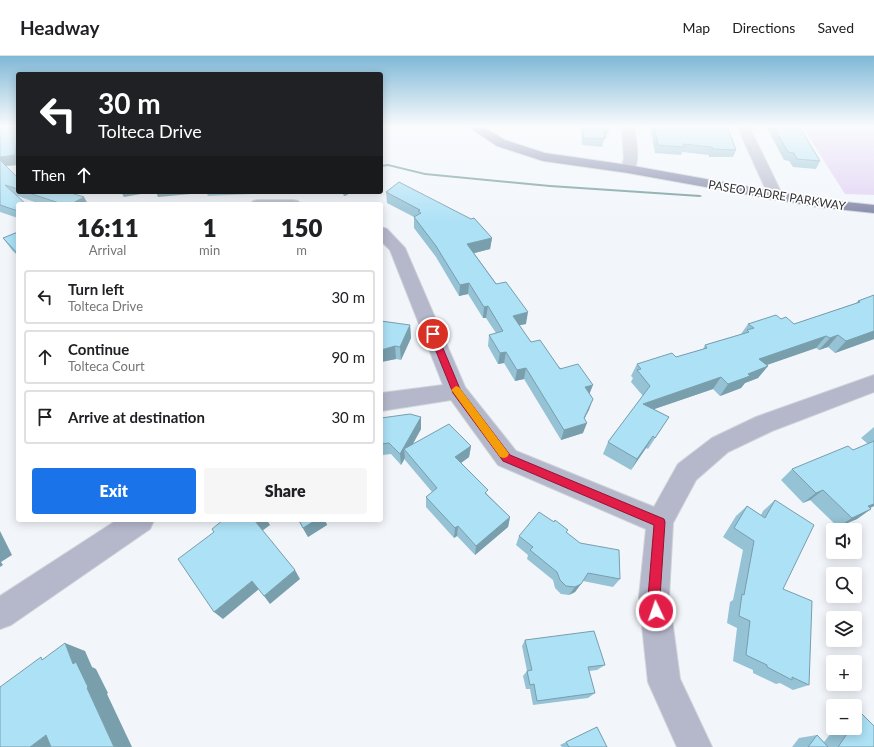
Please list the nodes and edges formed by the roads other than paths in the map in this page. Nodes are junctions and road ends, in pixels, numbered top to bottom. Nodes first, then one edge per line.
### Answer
1 (555, 158) edge
2 (594, 158) edge
3 (631, 158) edge
4 (757, 158) edge
5 (629, 166) junction
6 (773, 193) junction
7 (874, 199) edge
8 (874, 209) edge
9 (383, 234) edge
10 (874, 382) edge
11 (456, 391) junction
12 (383, 402) edge
13 (138, 522) edge
14 (660, 522) junction
15 (0, 614) edge
16 (695, 747) edge

1 - 5 main road, PASEO PADRE PARKWAY
2 - 5 main road, PASEO PADRE PARKWAY
3 - 5 street
4 - 6 street
5 - 6 main road, PASEO PADRE PARKWAY
6 - 7 main road, PASEO PADRE PARKWAY
6 - 8 main road, PASEO PADRE PARKWAY
9 - 11 street
10 - 14 street
11 - 12 street
11 - 14 street
13 - 15 street
14 - 16 street

